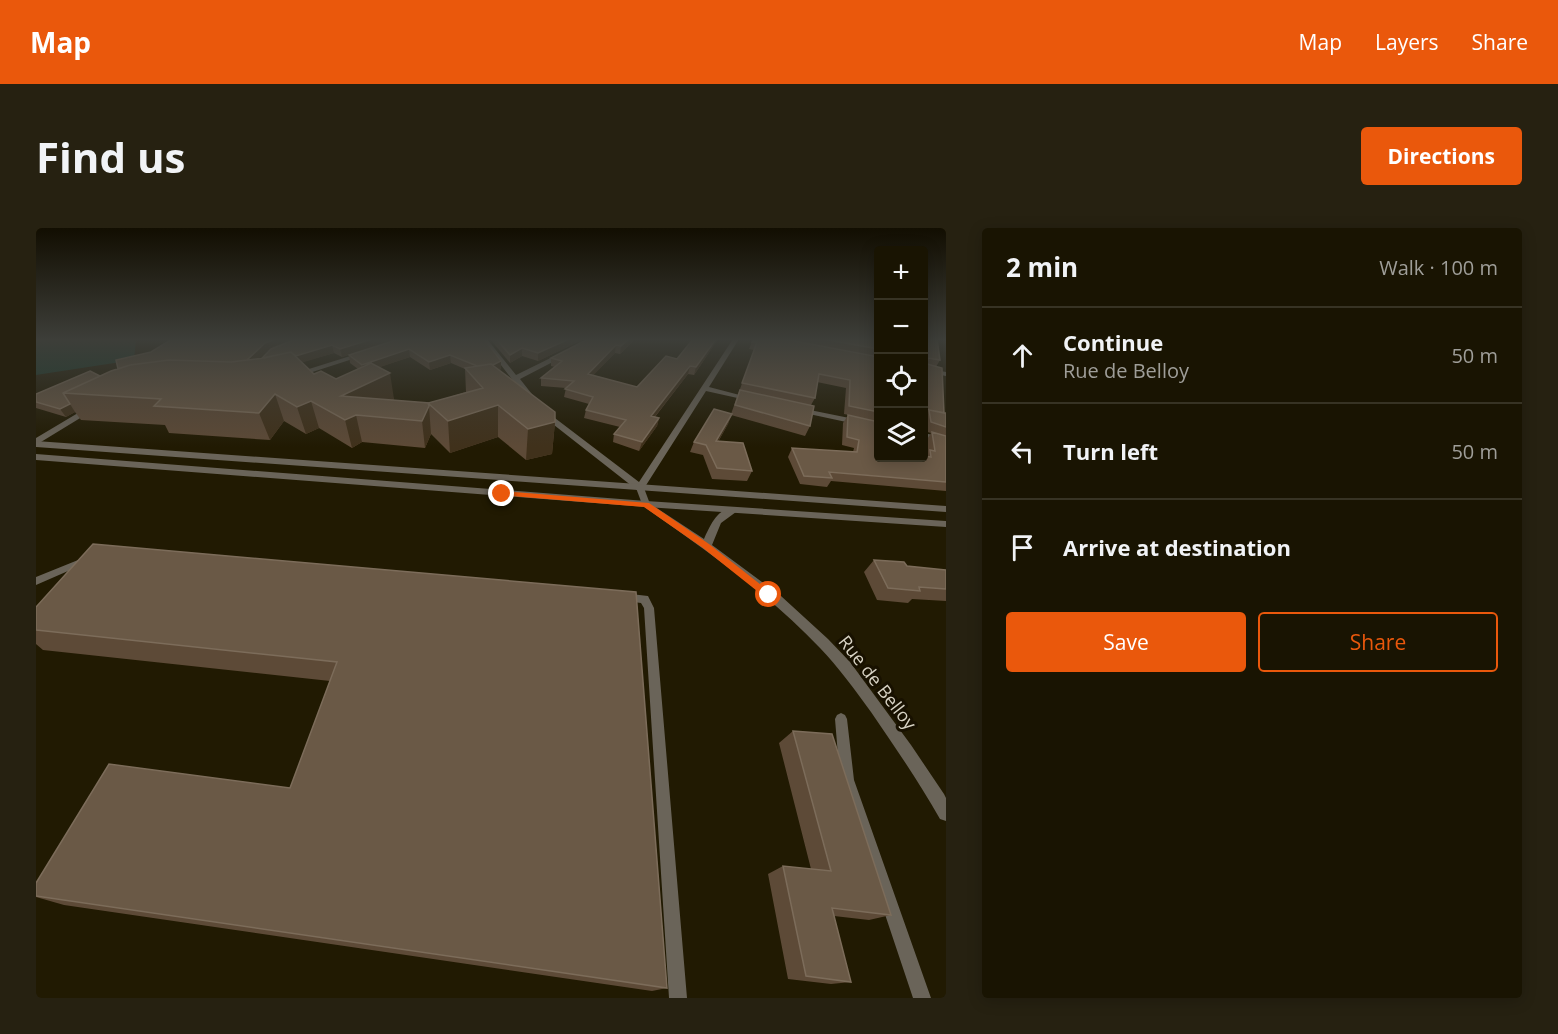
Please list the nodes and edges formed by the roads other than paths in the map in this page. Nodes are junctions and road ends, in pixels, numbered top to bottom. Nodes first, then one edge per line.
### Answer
1 (294, 375) edge
2 (513, 375) edge
3 (521, 375) edge
4 (713, 375) edge
5 (290, 376) edge
6 (515, 378) junction
7 (704, 388) junction
8 (762, 401) edge
9 (101, 403) edge
10 (786, 406) edge
11 (874, 426) edge
12 (928, 437) edge
13 (946, 441) edge
14 (36, 443) edge
15 (36, 457) edge
16 (640, 488) junction
17 (747, 496) junction
18 (646, 504) junction
19 (946, 508) edge
20 (732, 510) junction
21 (667, 511) junction
22 (946, 524) edge
23 (706, 546) junction
24 (99, 555) edge
25 (36, 581) edge
26 (608, 596) edge
27 (841, 719) dead end
28 (946, 813) edge
29 (678, 998) edge
30 (922, 998) edge

1 - 5 street
2 - 6 street
3 - 6 street
4 - 7 street
6 - 16 street
7 - 8 street
7 - 16 street
9 - 14 street
10 - 11 street
12 - 13 street
14 - 16 street
15 - 18 street
16 - 17 street
16 - 18 lane
17 - 19 street
17 - 21 street
18 - 21 street, Rue de Belloy
20 - 21 street
20 - 22 street
20 - 23 street
21 - 23 street, Rue de Belloy
23 - 28 street, Rue de Belloy
24 - 25 lane
26 - 29 lane
27 - 30 lane

